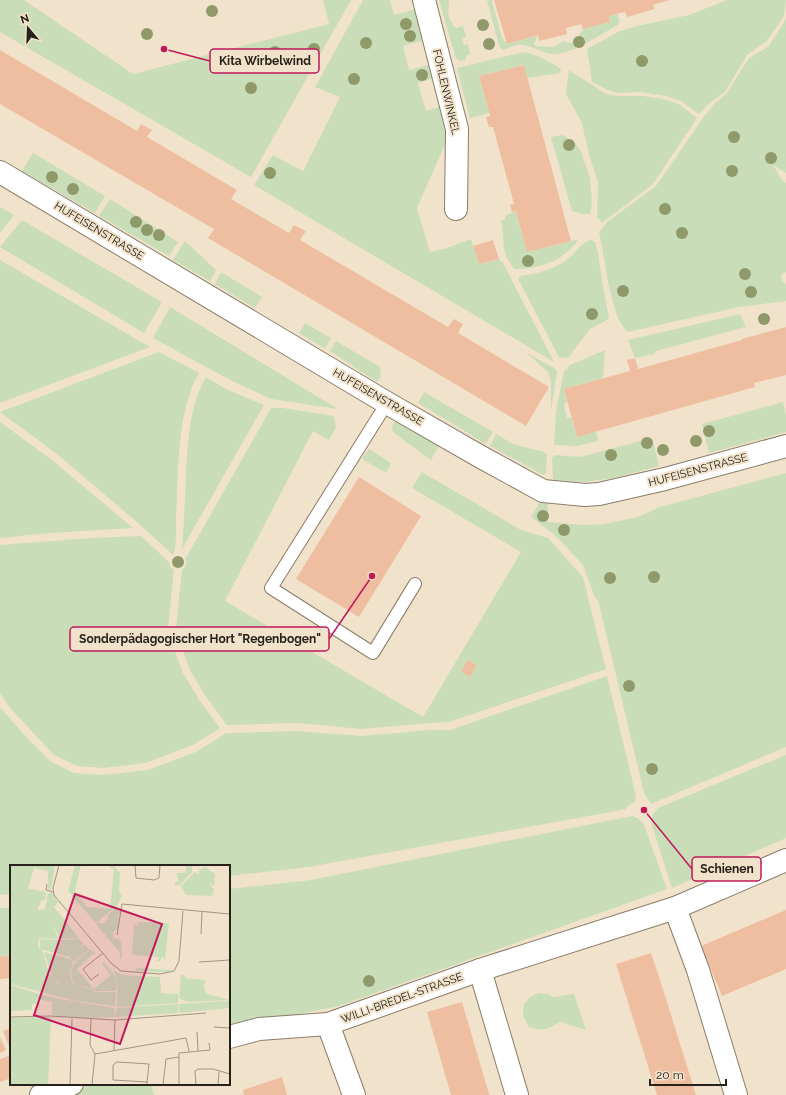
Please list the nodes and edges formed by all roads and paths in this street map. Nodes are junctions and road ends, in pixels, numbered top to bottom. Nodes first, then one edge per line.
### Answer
1 (424, 0) edge
2 (0, 172) edge
3 (456, 209) dead end
4 (387, 403) junction
5 (786, 446) edge
6 (415, 584) dead end
7 (786, 860) edge
8 (675, 908) junction
9 (480, 970) junction
10 (328, 1024) junction
11 (230, 1037) edge
12 (69, 1085) edge
13 (41, 1095) edge
14 (354, 1095) edge
15 (517, 1095) edge
16 (736, 1095) edge

1 - 3 street, FOHLENWINKEL
2 - 4 street, HUFEISENSTRASSE
4 - 5 street, HUFEISENSTRASSE
4 - 6 lane
7 - 8 street, WILLI-BREDEL-STRASSE
8 - 9 street, WILLI-BREDEL-STRASSE
8 - 16 street
9 - 10 street, WILLI-BREDEL-STRASSE
9 - 15 street
10 - 11 street
10 - 14 street, WILLI-BREDEL-STRASSE
12 - 13 street

